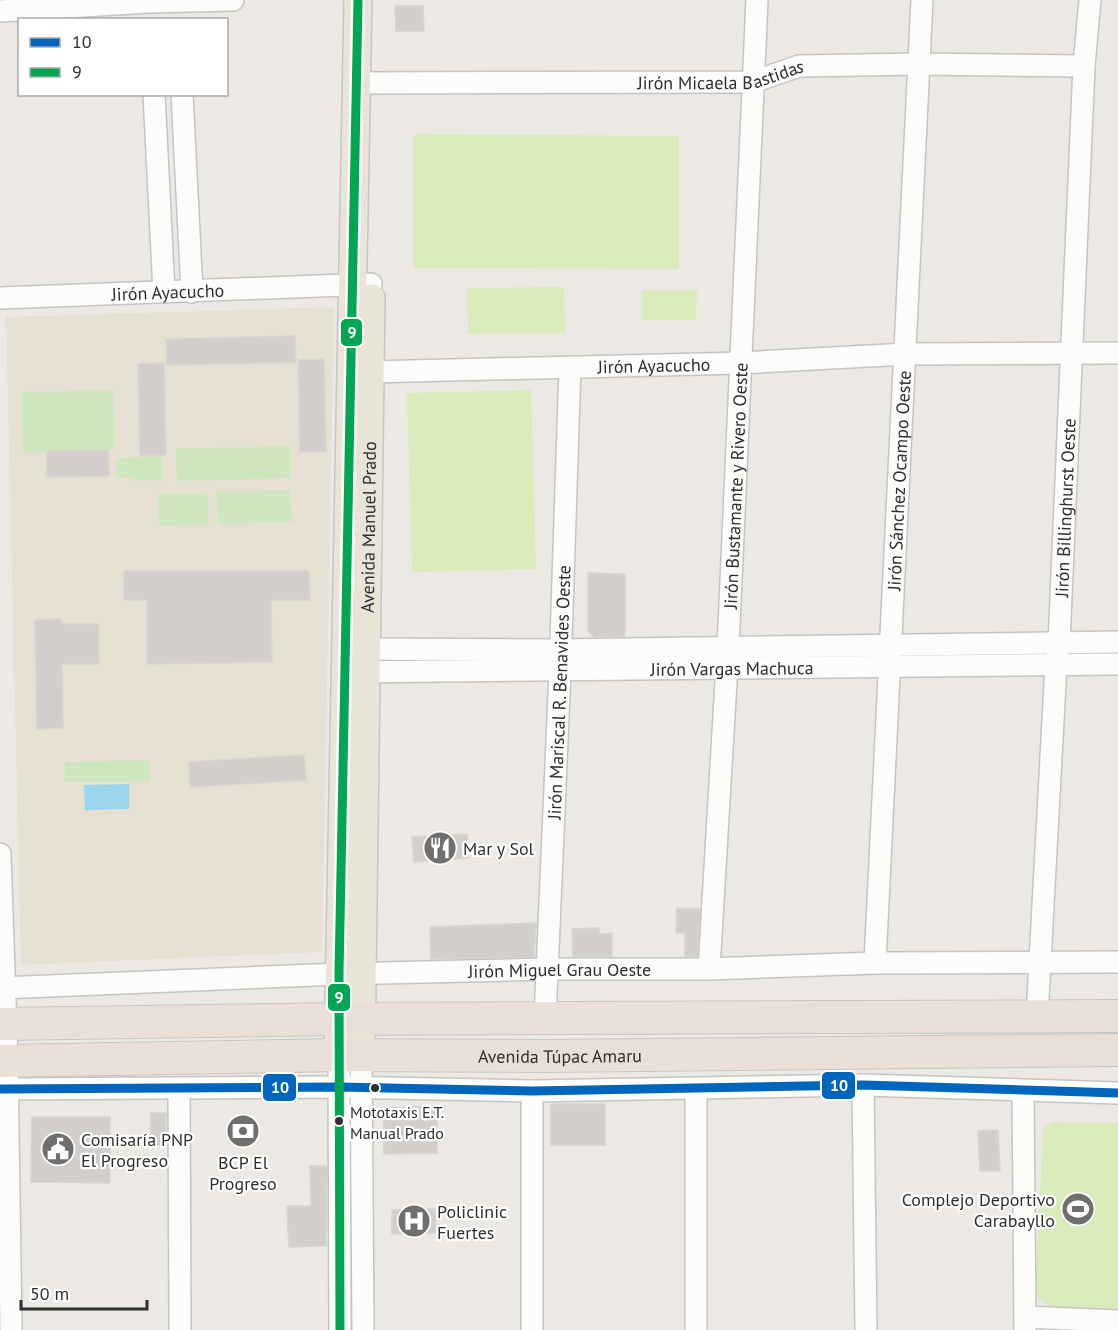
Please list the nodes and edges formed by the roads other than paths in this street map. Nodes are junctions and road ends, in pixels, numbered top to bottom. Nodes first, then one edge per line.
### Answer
1 (233, 0) edge
2 (358, 0) edge
3 (375, 0) edge
4 (757, 0) edge
5 (922, 0) edge
6 (1090, 0) edge
7 (177, 10) edge
8 (0, 11) edge
9 (150, 11) edge
10 (919, 64) junction
11 (1084, 66) junction
12 (753, 82) junction
13 (365, 83) junction
14 (154, 96) edge
15 (182, 96) edge
16 (362, 285) junction
17 (164, 292) junction
18 (192, 292) junction
19 (0, 298) edge
20 (1071, 353) junction
21 (1118, 353) edge
22 (906, 354) junction
23 (741, 363) junction
24 (570, 367) junction
25 (370, 372) junction
26 (1118, 642) edge
27 (1059, 643) junction
28 (891, 646) junction
29 (728, 648) junction
30 (561, 650) junction
31 (355, 660) junction
32 (1118, 664) edge
33 (1056, 665) junction
34 (890, 668) junction
35 (726, 669) junction
36 (560, 671) junction
37 (0, 854) edge
38 (1118, 962) edge
39 (874, 963) junction
40 (1040, 963) junction
41 (548, 969) junction
42 (709, 969) junction
43 (350, 974) junction
44 (2, 988) edge
45 (1118, 1016) edge
46 (1037, 1017) junction
47 (349, 1019) junction
48 (545, 1019) junction
49 (3, 1024) edge
50 (1118, 1050) edge
51 (350, 1055) junction
52 (4, 1075) edge
53 (863, 1085) junction
54 (339, 1087) junction
55 (179, 1088) junction
56 (360, 1088) junction
57 (696, 1089) junction
58 (532, 1091) junction
59 (1023, 1091) junction
60 (1118, 1093) edge
61 (1118, 1321) edge
62 (1025, 1324) edge
63 (11, 1330) edge
64 (180, 1330) edge
65 (340, 1330) edge
66 (363, 1330) edge
67 (532, 1330) edge
68 (696, 1330) edge
69 (866, 1330) edge

1 - 7 street
2 - 13 main road, Avenida Manuel Prado
3 - 13 main road, Avenida Manuel Prado
4 - 12 street, Jirón Bustamante y Rivero Oeste
5 - 10 street, Jirón Sánchez Ocampo Oeste
6 - 11 street, Jirón Billinghurst Oeste
7 - 9 street
8 - 9 street
10 - 11 street, Jirón Micaela Bastidas
10 - 12 street, Jirón Micaela Bastidas
10 - 22 street, Jirón Sánchez Ocampo Oeste
11 - 20 street, Jirón Billinghurst Oeste
12 - 13 street, Jirón Micaela Bastidas
12 - 23 street, Jirón Bustamante y Rivero Oeste
13 - 16 main road, Avenida Manuel Prado
14 - 17 street
15 - 18 street
16 - 18 street, Jirón Ayacucho
16 - 25 main road, Avenida Manuel Prado
16 - 31 main road, Avenida Manuel Prado
17 - 18 street, Jirón Ayacucho
17 - 19 street, Jirón Ayacucho
20 - 21 street, Jirón Ayacucho
20 - 22 street, Jirón Ayacucho
20 - 27 street, Jirón Billinghurst Oeste
22 - 23 street, Jirón Ayacucho
22 - 28 street, Jirón Sánchez Ocampo Oeste
23 - 24 street, Jirón Ayacucho
23 - 29 street, Jirón Bustamante y Rivero Oeste
24 - 25 street, Jirón Ayacucho
24 - 30 street, Jirón Mariscal R. Benavides Oeste
25 - 31 main road, Avenida Manuel Prado
26 - 27 street, Jirón Vargas Machuca
27 - 28 street, Jirón Vargas Machuca
27 - 33 street, Jirón Billinghurst Oeste
28 - 29 street, Jirón Vargas Machuca
28 - 34 street, Jirón Sánchez Ocampo Oeste
29 - 30 street, Jirón Vargas Machuca
29 - 35 street, Jirón Bustamante y Rivero Oeste
30 - 31 street, Jirón Vargas Machuca
30 - 36 street, Jirón Mariscal R. Benavides Oeste
31 - 36 street, Jirón Vargas Machuca
31 - 43 main road, Avenida Manuel Prado
32 - 33 street, Jirón Vargas Machuca
33 - 34 street, Jirón Vargas Machuca
33 - 40 street, Jirón Billinghurst Oeste
34 - 35 street, Jirón Vargas Machuca
34 - 39 street, Jirón Sánchez Ocampo Oeste
35 - 36 street, Jirón Vargas Machuca
35 - 42 street, Jirón Bustamante y Rivero Oeste
36 - 41 street, Jirón Mariscal R. Benavides Oeste
37 - 44 street
38 - 40 street, Jirón Miguel Grau Oeste
39 - 40 street, Jirón Miguel Grau Oeste
39 - 42 street, Jirón Miguel Grau Oeste
40 - 46 street, Jirón Billinghurst Oeste
41 - 42 street, Jirón Miguel Grau Oeste
41 - 43 street, Jirón Miguel Grau Oeste
41 - 48 street, Jirón Mariscal R. Benavides Oeste
43 - 44 street, Jirón Miguel Grau Oeste
43 - 47 main road, Avenida Manuel Prado
44 - 49 street
45 - 46 highway, Avenida Túpac Amaru
46 - 48 highway, Avenida Túpac Amaru
47 - 48 highway, Avenida Túpac Amaru
47 - 49 highway, Avenida Túpac Amaru
47 - 51 main road, Avenida Manuel Prado
49 - 52 street
50 - 51 highway, Avenida Túpac Amaru
51 - 52 highway, Avenida Túpac Amaru
51 - 54 street
51 - 56 street
52 - 55 street, Avenida Túpac Amaru
52 - 63 street
53 - 57 street, Avenida Túpac Amaru
53 - 59 street, Avenida Túpac Amaru
53 - 69 street
54 - 55 street, Avenida Túpac Amaru
54 - 56 street, Avenida Túpac Amaru
54 - 65 street
55 - 64 street
56 - 58 street, Avenida Túpac Amaru
56 - 66 street
57 - 58 street, Avenida Túpac Amaru
57 - 68 street
58 - 67 street
59 - 60 street, Avenida Túpac Amaru
59 - 62 street
61 - 62 street

